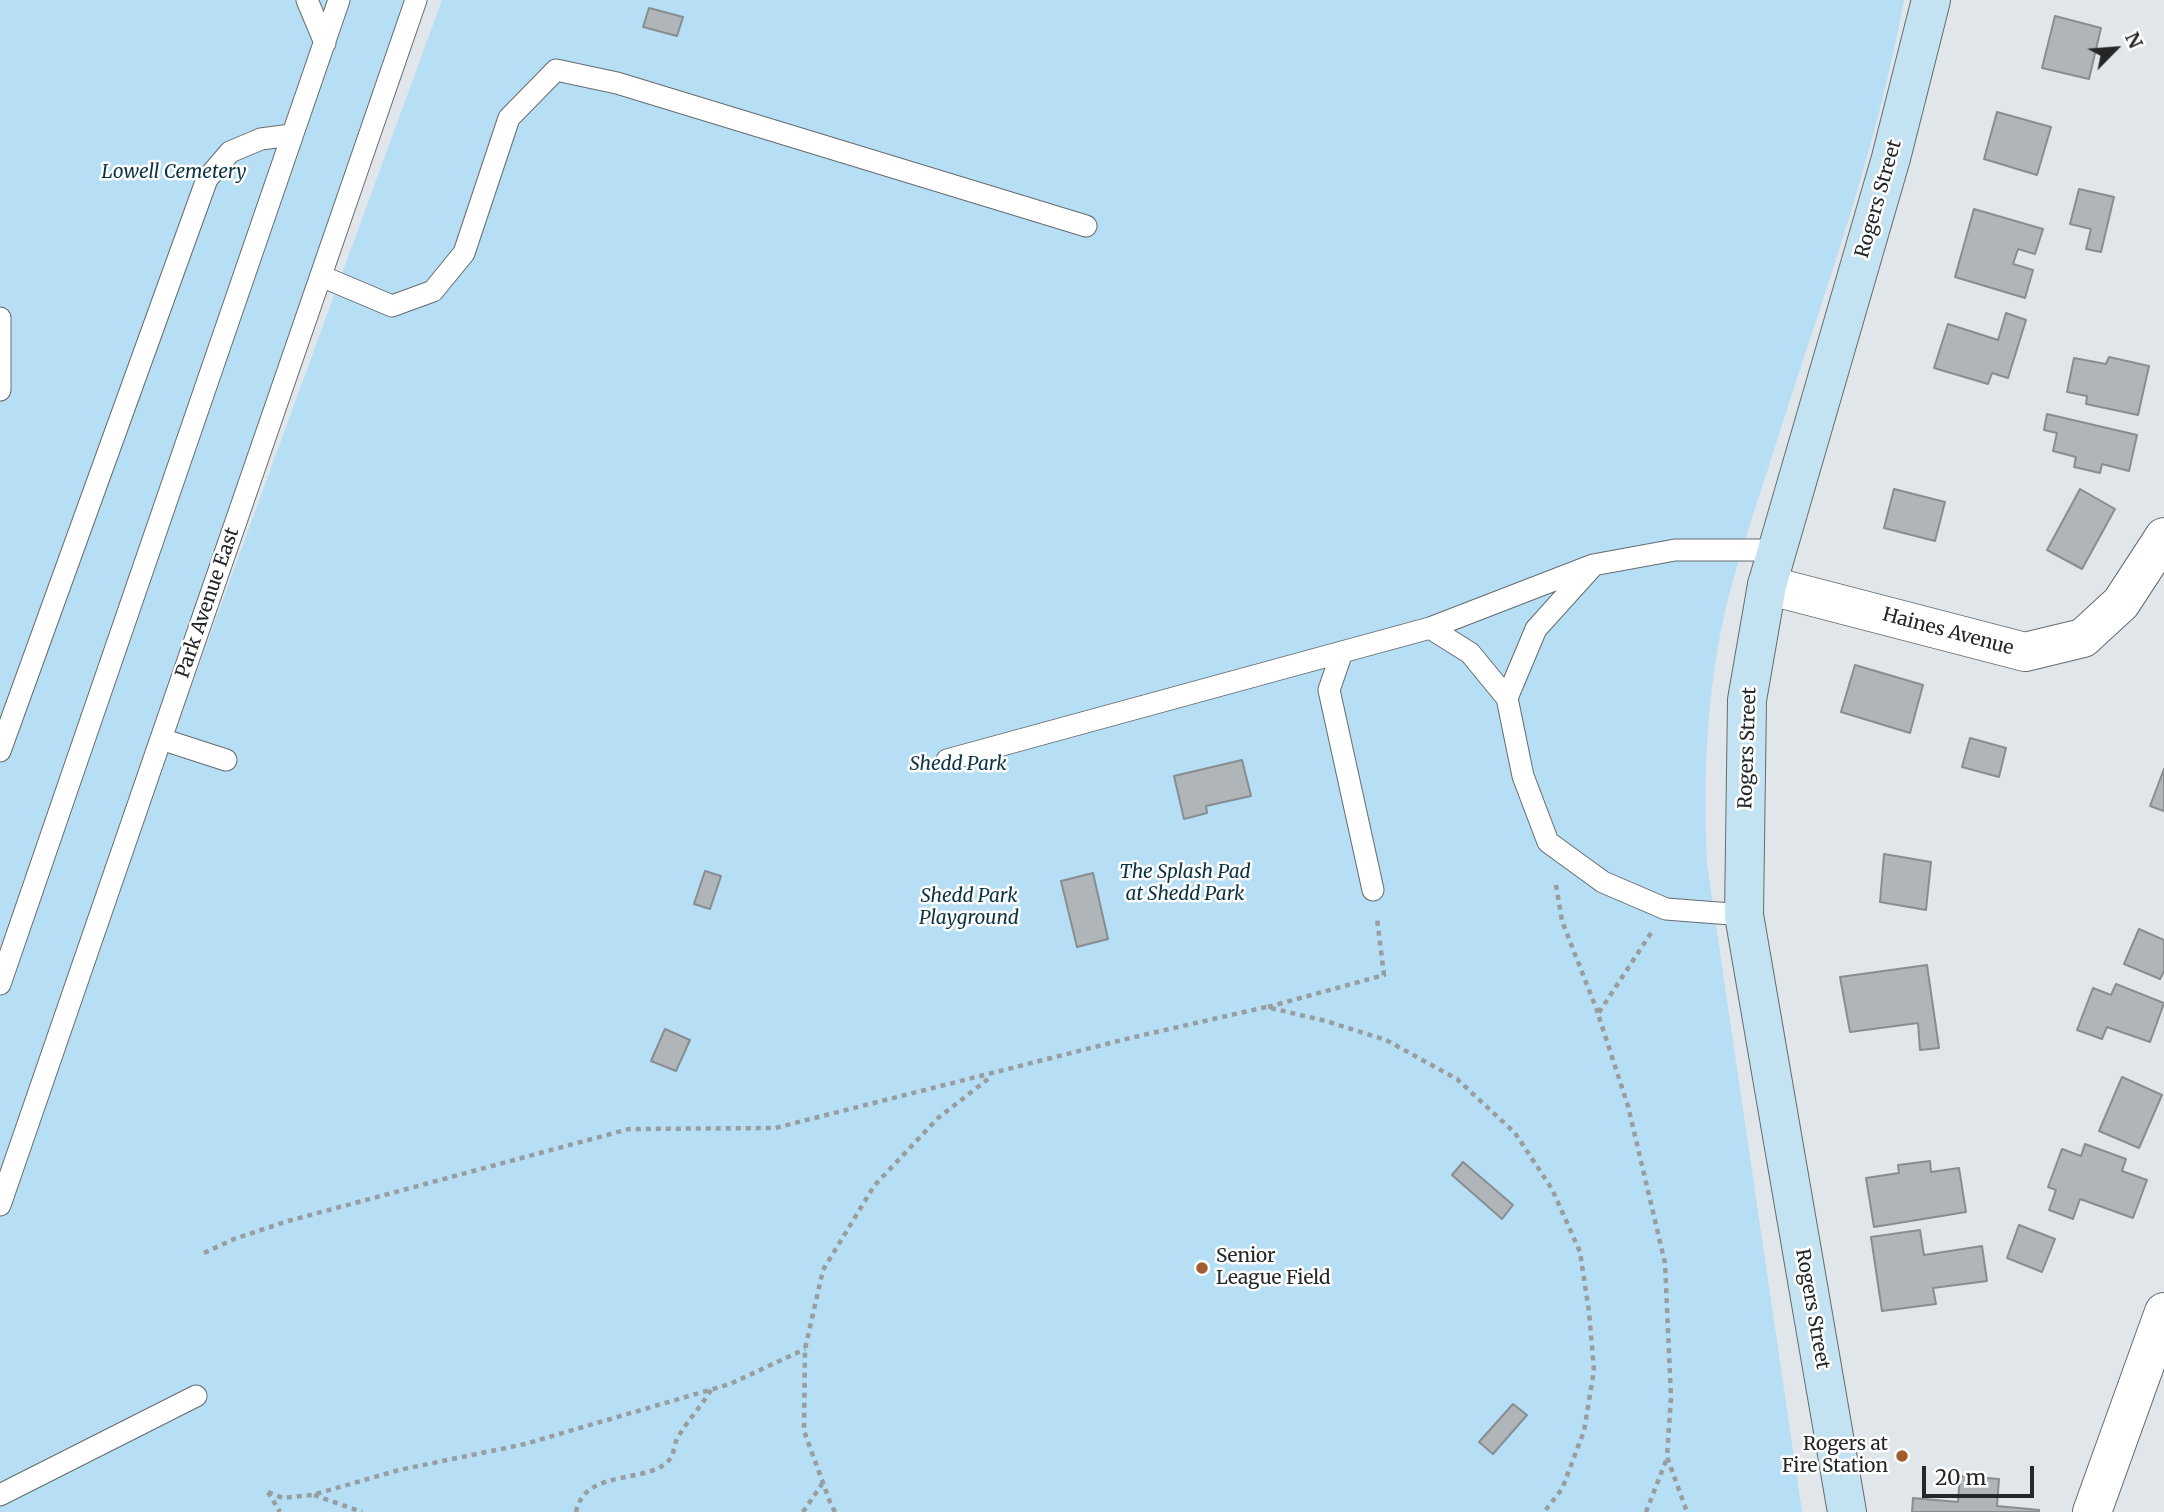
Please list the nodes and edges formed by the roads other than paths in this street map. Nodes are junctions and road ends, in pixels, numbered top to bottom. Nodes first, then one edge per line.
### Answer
1 (307, 0) edge
2 (339, 0) edge
3 (416, 0) edge
4 (1931, 0) edge
5 (325, 43) junction
6 (291, 135) junction
7 (1086, 226) dead end
8 (321, 276) junction
9 (0, 318) edge
10 (0, 390) edge
11 (2164, 537) edge
12 (1593, 565) junction
13 (1772, 567) junction
14 (1430, 628) junction
15 (1342, 652) junction
16 (1507, 698) junction
17 (161, 739) junction
18 (0, 751) edge
19 (226, 760) dead end
20 (947, 760) dead end
21 (1373, 890) road end
22 (1744, 915) junction
23 (0, 984) edge
24 (0, 1205) edge
25 (2164, 1312) edge
26 (2152, 1380) edge
27 (196, 1396) dead end
28 (0, 1495) edge
29 (1847, 1512) edge
30 (2092, 1512) edge

1 - 5 lane
2 - 5 lane
3 - 8 lane, Park Avenue East
4 - 13 main road, Rogers Street
5 - 6 lane
6 - 18 lane
6 - 23 lane
7 - 8 lane
8 - 17 lane, Park Avenue East
9 - 10 lane
11 - 13 street, Haines Avenue
12 - 13 lane
12 - 14 lane
12 - 16 lane
13 - 22 main road, Rogers Street
14 - 15 lane
14 - 16 lane
15 - 20 lane
15 - 21 lane
16 - 22 lane
17 - 19 lane
17 - 24 lane, Park Avenue East
22 - 29 main road, Rogers Street
25 - 26 street
26 - 30 street
27 - 28 lane

